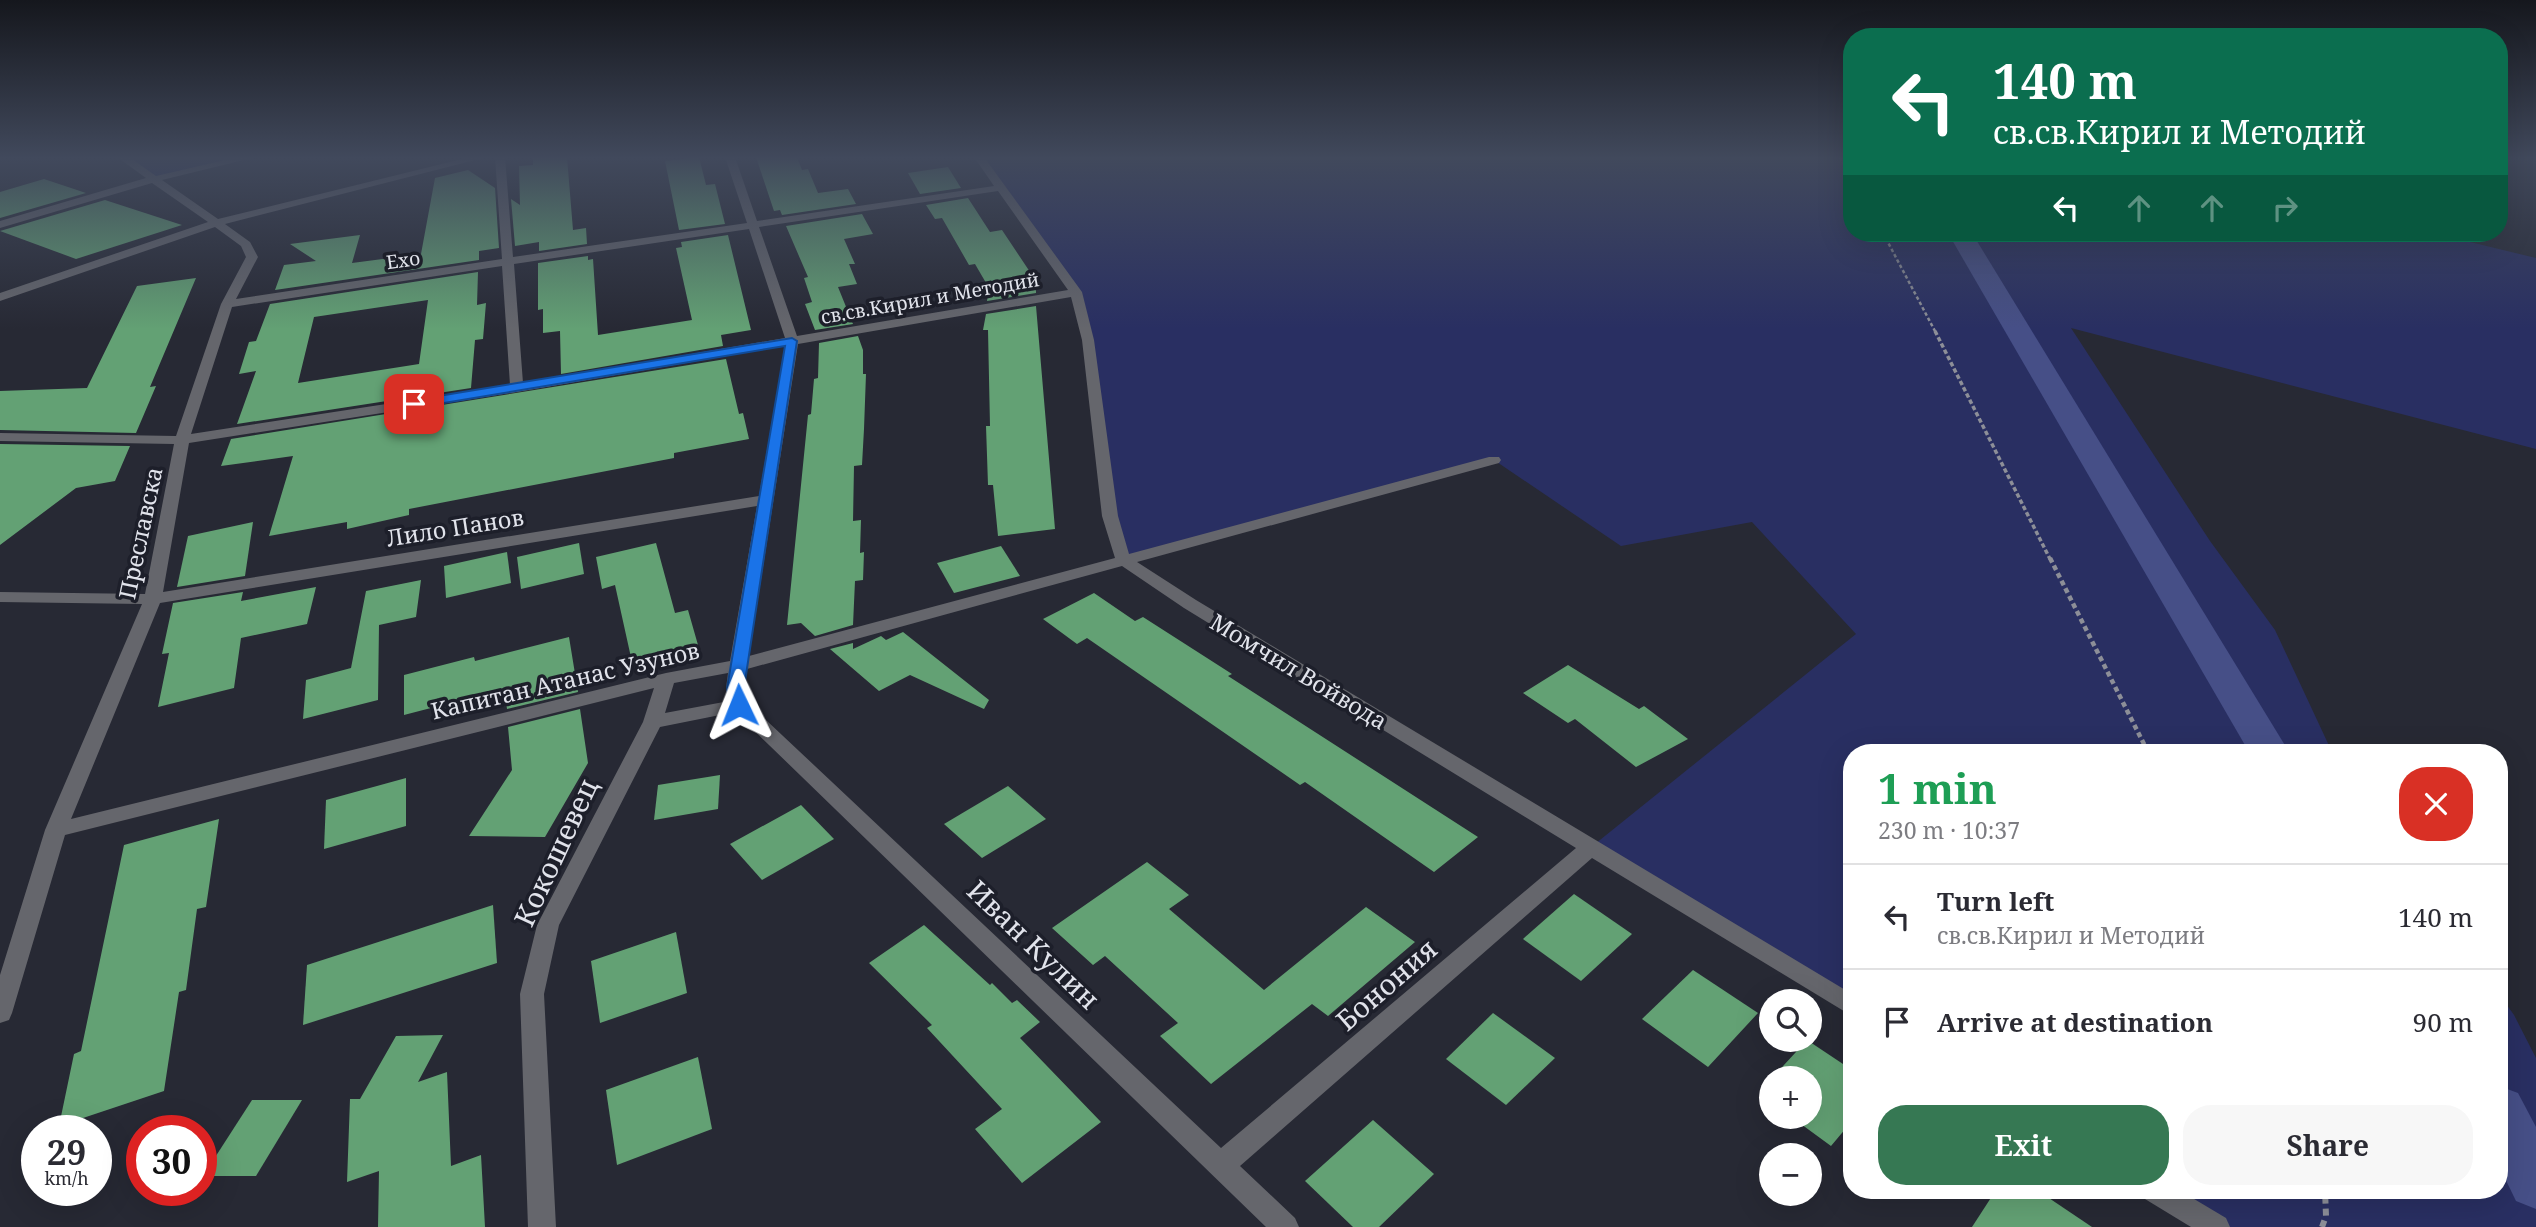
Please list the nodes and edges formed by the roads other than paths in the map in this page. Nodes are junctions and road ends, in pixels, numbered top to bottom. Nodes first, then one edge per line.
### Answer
1 (36, 214) edge
2 (204, 214) edge
3 (252, 214) edge
4 (505, 214) edge
5 (747, 214) edge
6 (832, 214) edge
7 (1018, 214) edge
8 (217, 223) junction
9 (0, 225) edge
10 (751, 227) junction
11 (509, 262) junction
12 (1076, 292) junction
13 (0, 297) edge
14 (227, 304) junction
15 (792, 341) junction
16 (517, 388) junction
17 (0, 436) edge
18 (183, 440) junction
19 (1494, 460) dead end
20 (764, 500) junction
21 (1124, 559) junction
22 (0, 597) edge
23 (153, 599) junction
24 (739, 665) junction
25 (666, 679) junction
26 (739, 705) junction
27 (653, 722) junction
28 (56, 830) junction
29 (1590, 848) junction
30 (1843, 1001) edge
31 (0, 1013) edge
32 (1221, 1165) junction
33 (2170, 1199) edge
34 (542, 1227) edge
35 (1285, 1227) edge
36 (2216, 1227) edge

1 - 9 street
2 - 8 street, Преславска
3 - 8 street
4 - 11 street
5 - 10 street
6 - 10 street, Ехо
7 - 12 street
8 - 13 street
8 - 14 street, Преславска
10 - 11 street, Ехо
10 - 15 street
11 - 14 street, Ехо
11 - 16 street
12 - 15 street, св.св.Кирил и Методий
12 - 21 street
14 - 18 street, Преславска
15 - 16 street, св.св.Кирил и Методий
15 - 20 street
16 - 18 street, св.св.Кирил и Методий
17 - 18 street, св.св.Кирил и Методий
18 - 23 street, Преславска
19 - 21 street, Капитан Атанас Узунов
20 - 23 street, Лило Панов
20 - 24 street
21 - 24 street, Капитан Атанас Узунов
21 - 29 street, Момчил Войвода
22 - 23 street, Лило Панов
23 - 28 street, Преславска
24 - 25 street, Капитан Атанас Узунов
24 - 26 street
25 - 27 street, Кокошевец
25 - 28 street, Капитан Атанас Узунов
26 - 27 street
26 - 32 street, Иван Кулин
27 - 34 street, Кокошевец
28 - 31 street, Преславска
29 - 30 street, Момчил Войвода
29 - 32 street, Бонония
32 - 35 street, Иван Кулин
33 - 36 street

